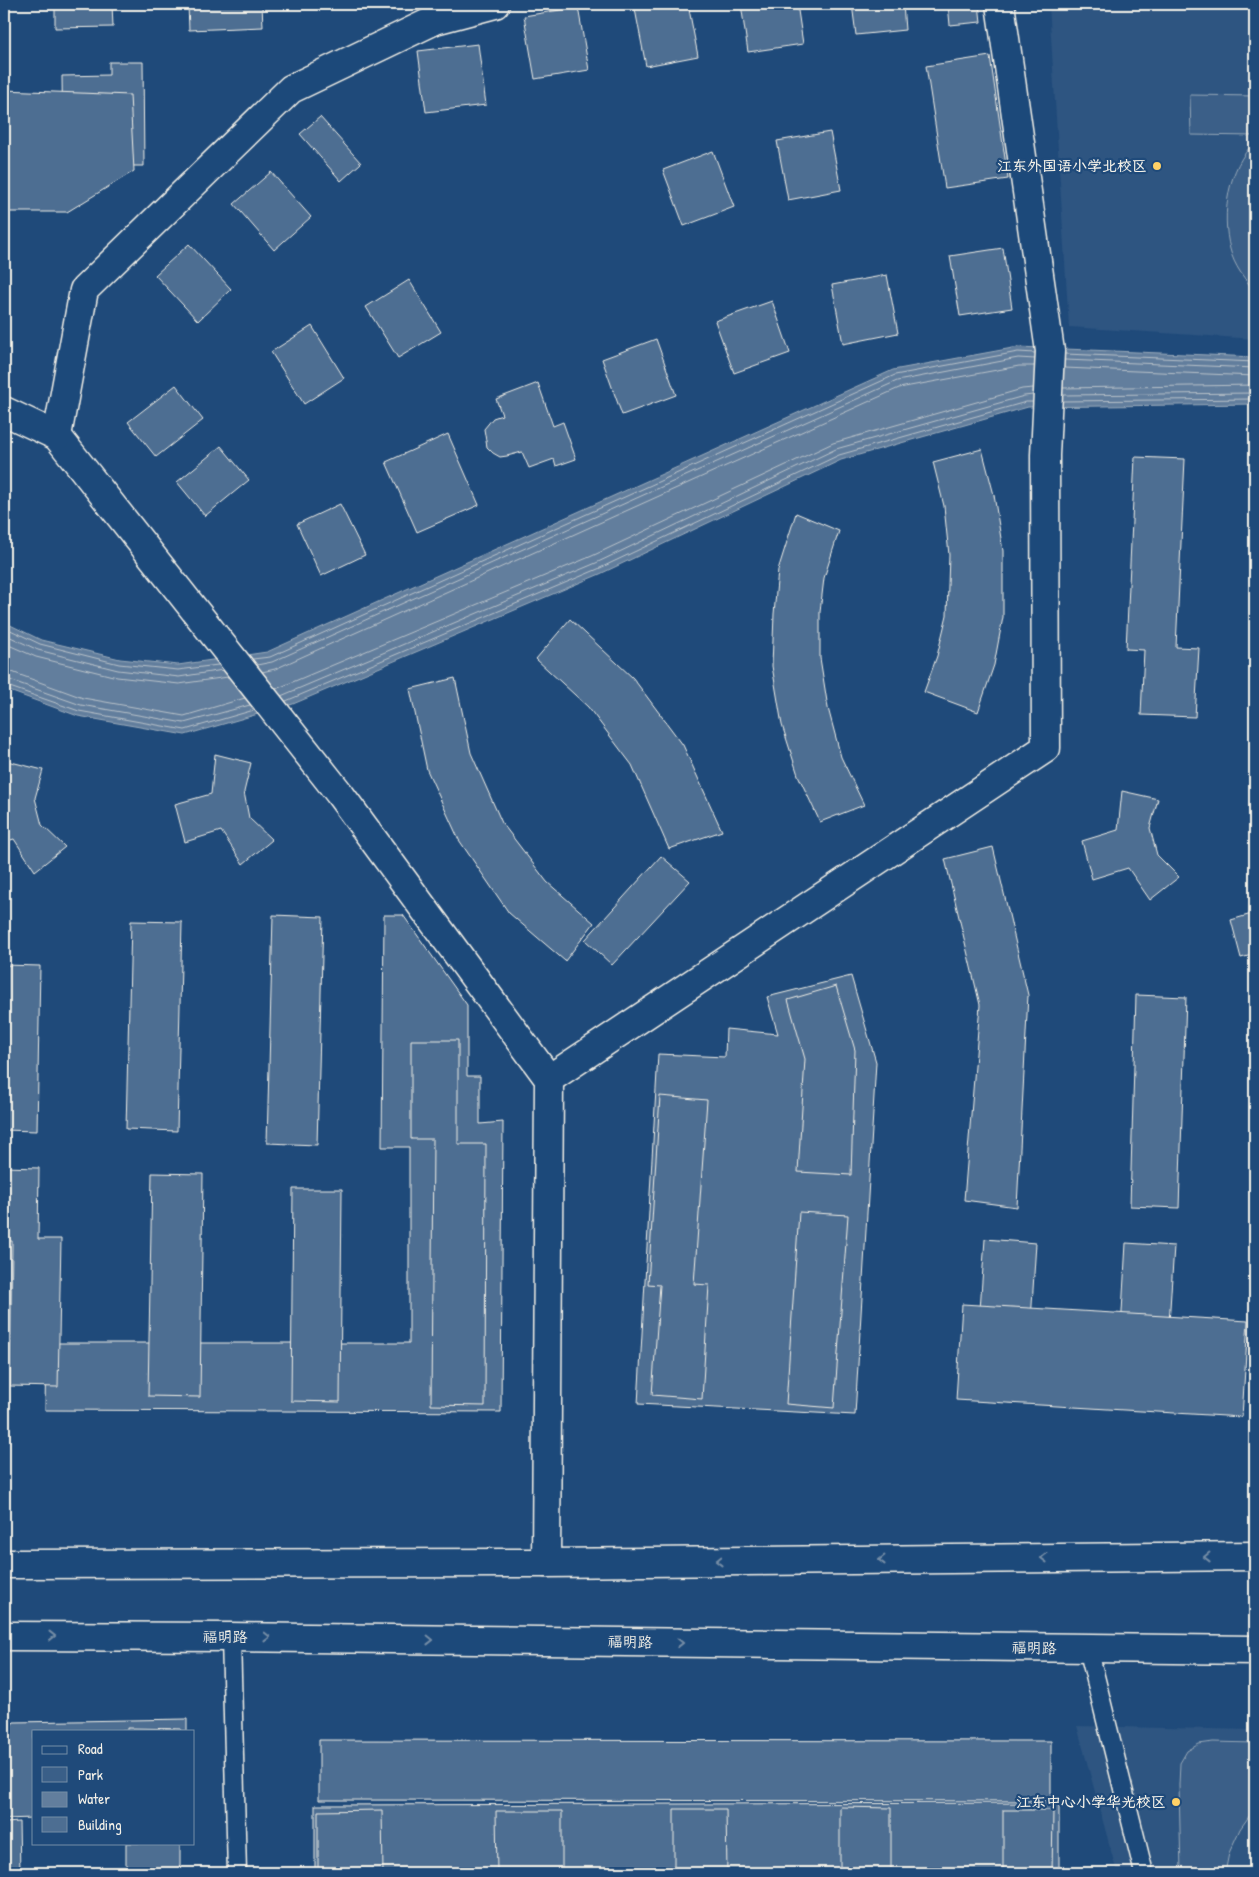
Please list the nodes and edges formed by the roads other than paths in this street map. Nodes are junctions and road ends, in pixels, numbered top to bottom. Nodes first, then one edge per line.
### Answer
1 (495, 4) edge
2 (1000, 4) edge
3 (4, 411) edge
4 (58, 436) junction
5 (549, 1079) junction
6 (1255, 1556) edge
7 (546, 1563) junction
8 (4, 1564) edge
9 (4, 1636) edge
10 (231, 1637) junction
11 (1088, 1648) junction
12 (1255, 1650) edge
13 (236, 1873) edge
14 (1144, 1873) edge

1 - 4 street
2 - 5 street
3 - 4 street
4 - 5 street
5 - 7 street
6 -> 7 street
7 - 8 street
9 -> 10 street, 福明路
10 -> 11 street, 福明路
10 - 13 lane
11 - 12 street, 福明路
11 - 14 lane

